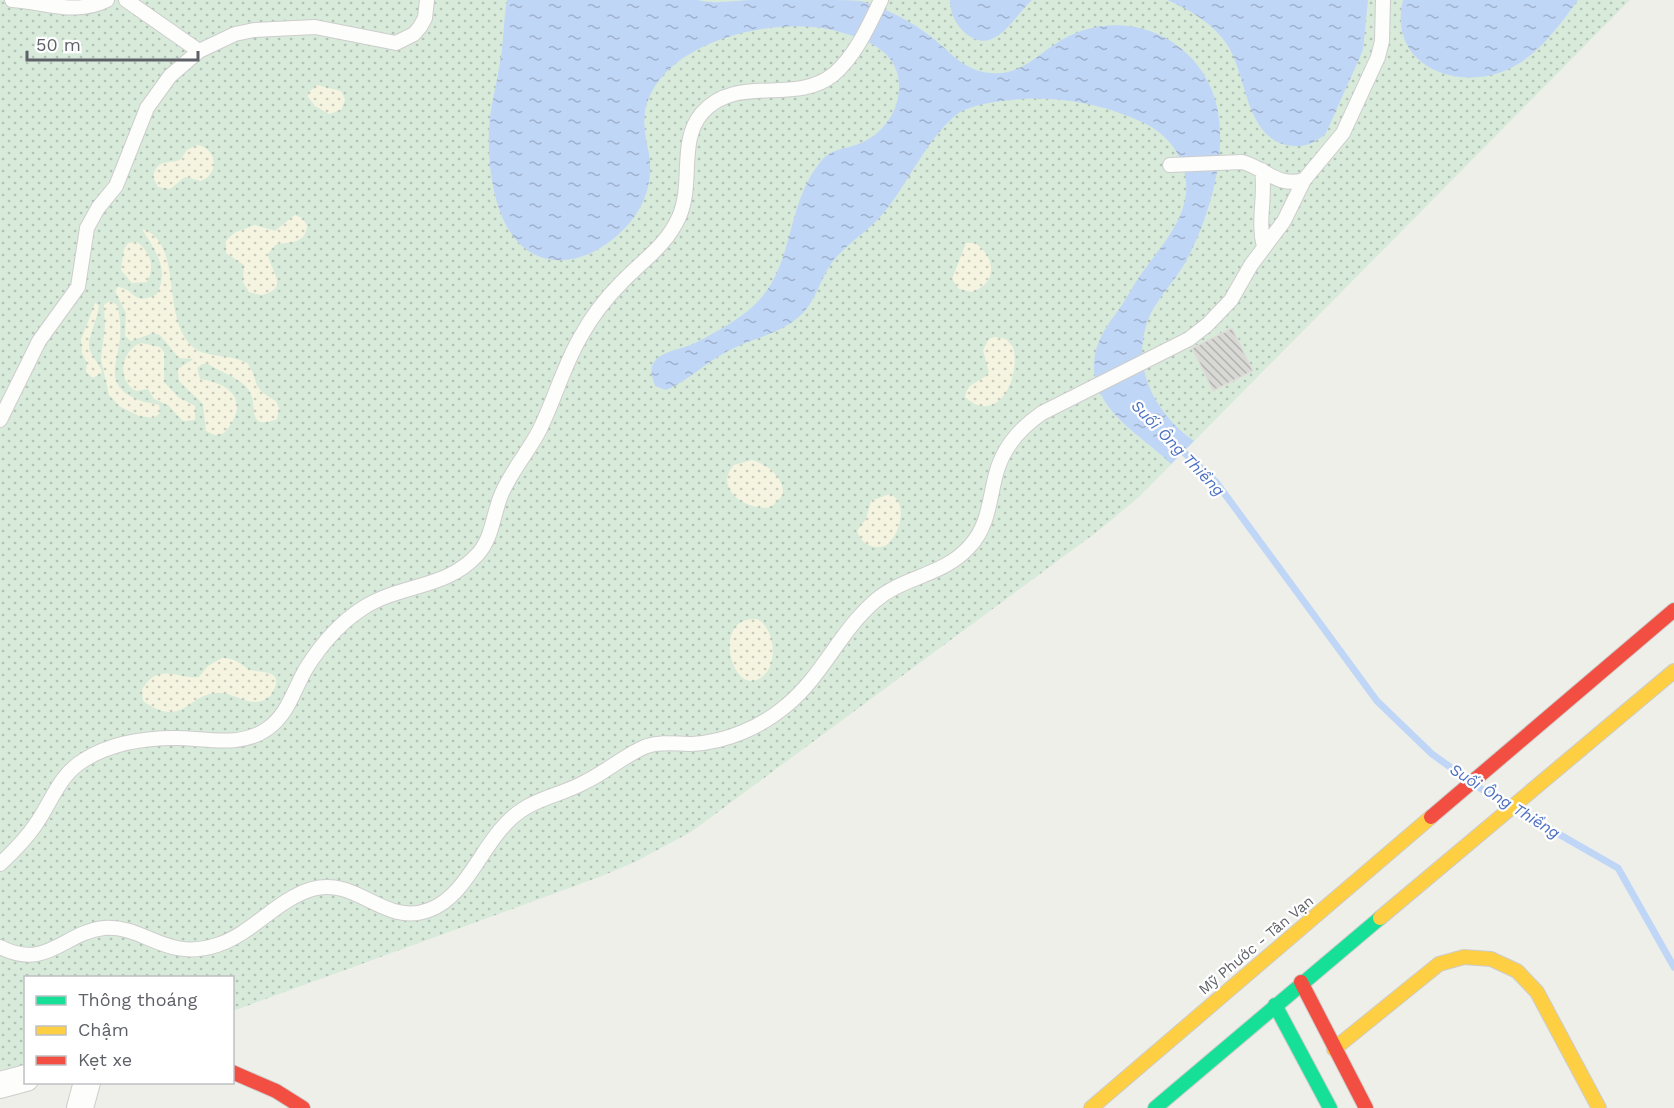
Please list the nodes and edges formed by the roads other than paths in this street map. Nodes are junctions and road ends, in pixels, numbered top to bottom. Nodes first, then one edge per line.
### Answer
1 (12, 0) edge
2 (107, 0) edge
3 (126, 0) edge
4 (427, 0) edge
5 (881, 0) edge
6 (1383, 0) edge
7 (199, 51) junction
8 (1170, 165) dead end
9 (1262, 170) junction
10 (1304, 180) junction
11 (1264, 247) junction
12 (0, 420) edge
13 (1674, 610) edge
14 (1674, 671) edge
15 (0, 864) edge
16 (0, 947) edge
17 (1301, 982) junction
18 (1275, 1005) junction
19 (1334, 1048) junction
20 (234, 1073) edge
21 (24, 1079) edge
22 (87, 1084) edge
23 (0, 1085) edge
24 (80, 1108) edge
25 (303, 1108) edge
26 (1091, 1108) edge
27 (1155, 1108) edge
28 (1330, 1108) edge
29 (1366, 1108) edge
30 (1599, 1108) edge

1 - 2 lane
3 - 7 lane
4 - 7 lane
5 - 15 lane
6 - 10 lane
7 - 12 lane
8 - 9 lane
9 - 10 lane
9 - 11 lane
10 - 11 lane
11 - 16 lane
13 - 26 main road, Mỹ Phước - Tân Vạn
14 - 17 main road
17 - 18 main road
17 - 19 main road
18 - 27 main road
18 - 28 main road
19 - 29 main road
19 - 30 main road
20 - 25 main road
21 - 23 street
22 - 24 street

